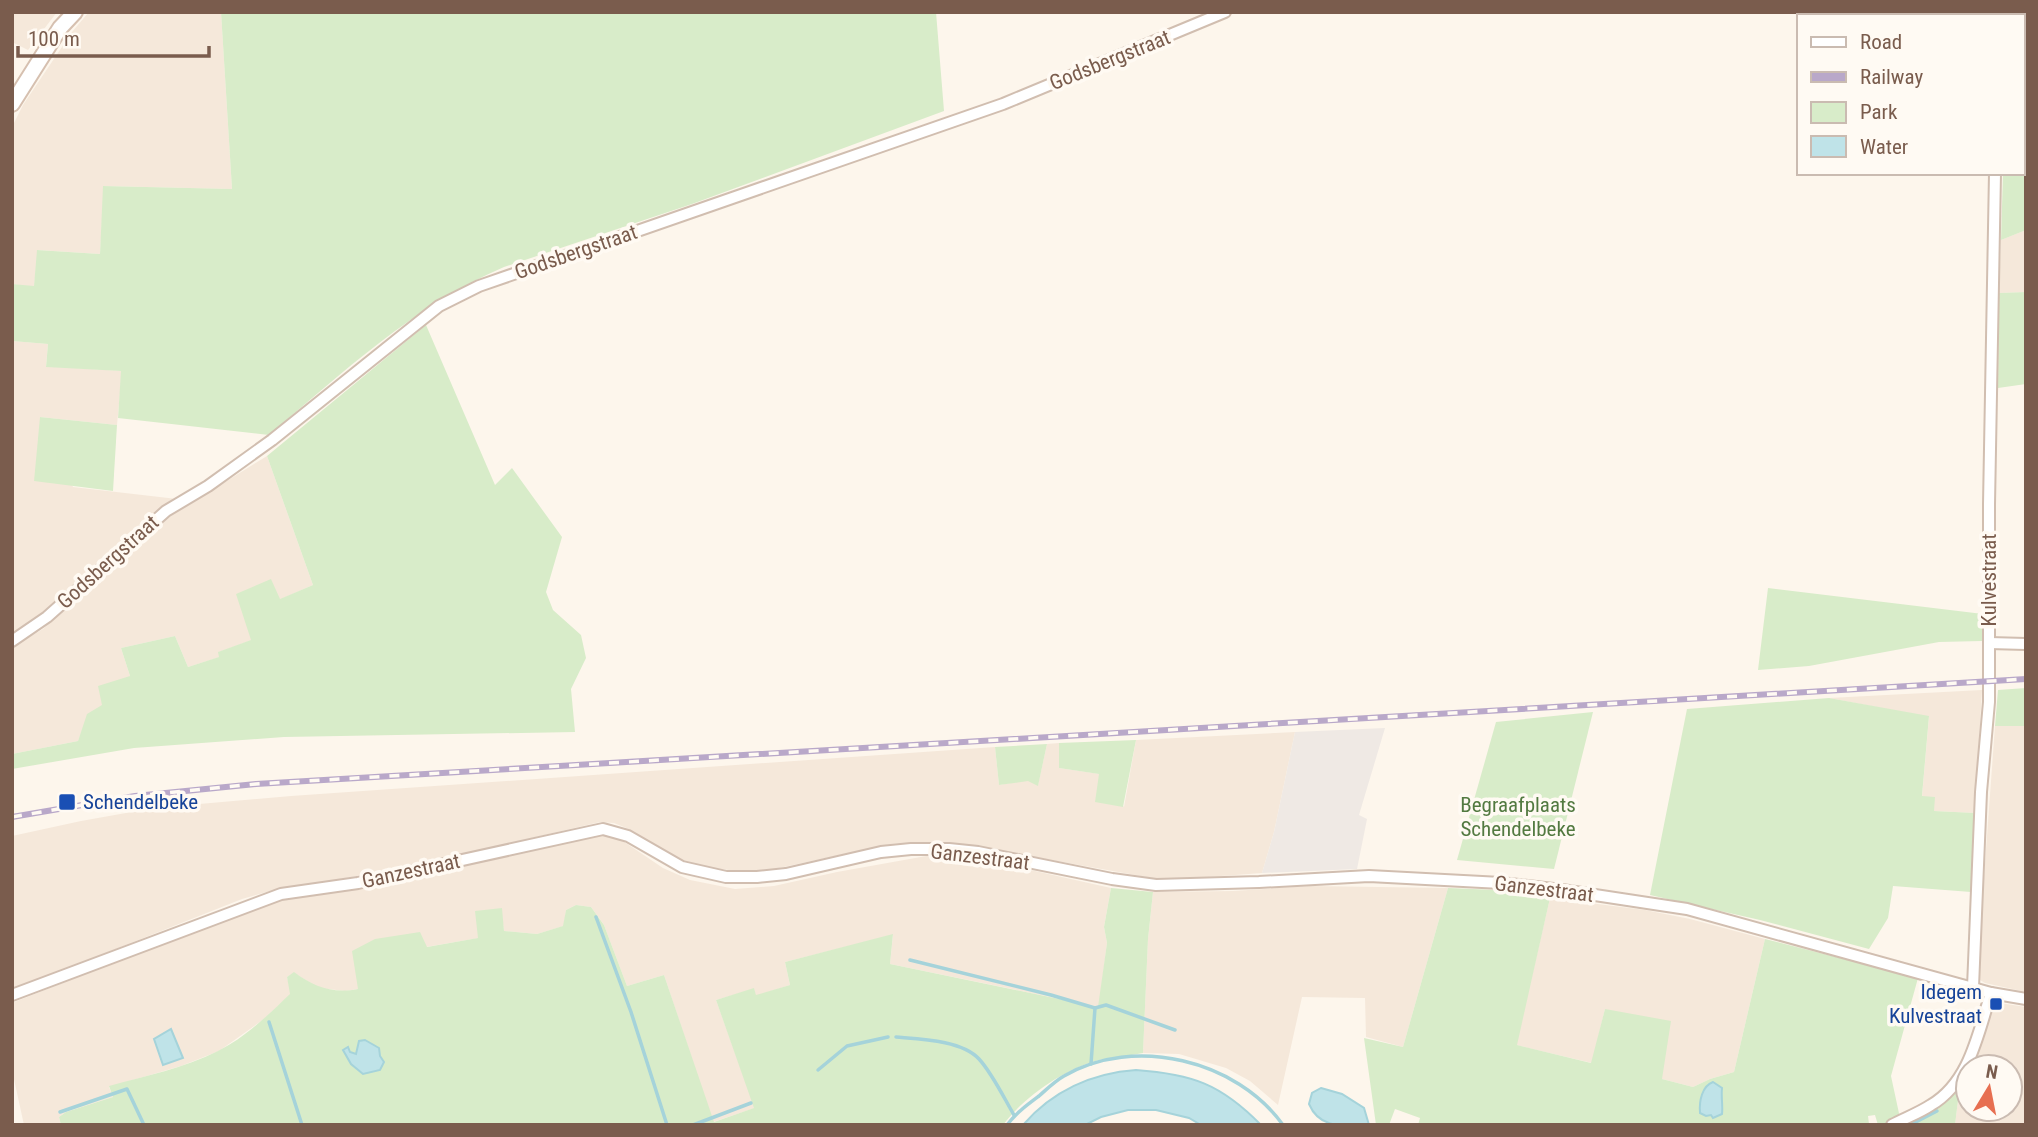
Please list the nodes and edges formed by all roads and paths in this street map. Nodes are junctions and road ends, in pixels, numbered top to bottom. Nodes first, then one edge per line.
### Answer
1 (75, 12) edge
2 (1224, 12) edge
3 (12, 104) edge
4 (1995, 175) edge
5 (12, 641) edge
6 (1989, 643) junction
7 (2026, 644) edge
8 (1973, 987) junction
9 (1991, 993) junction
10 (12, 995) edge
11 (2026, 999) edge
12 (1892, 1125) edge

1 - 3 street
2 - 5 street, Godsbergstraat
4 - 6 street, Kulvestraat
6 - 7 street
6 - 8 street, Kulvestraat
8 - 9 street, Ganzestraat
8 - 10 street, Ganzestraat
9 - 11 street, Ganzestraat
9 - 12 street

